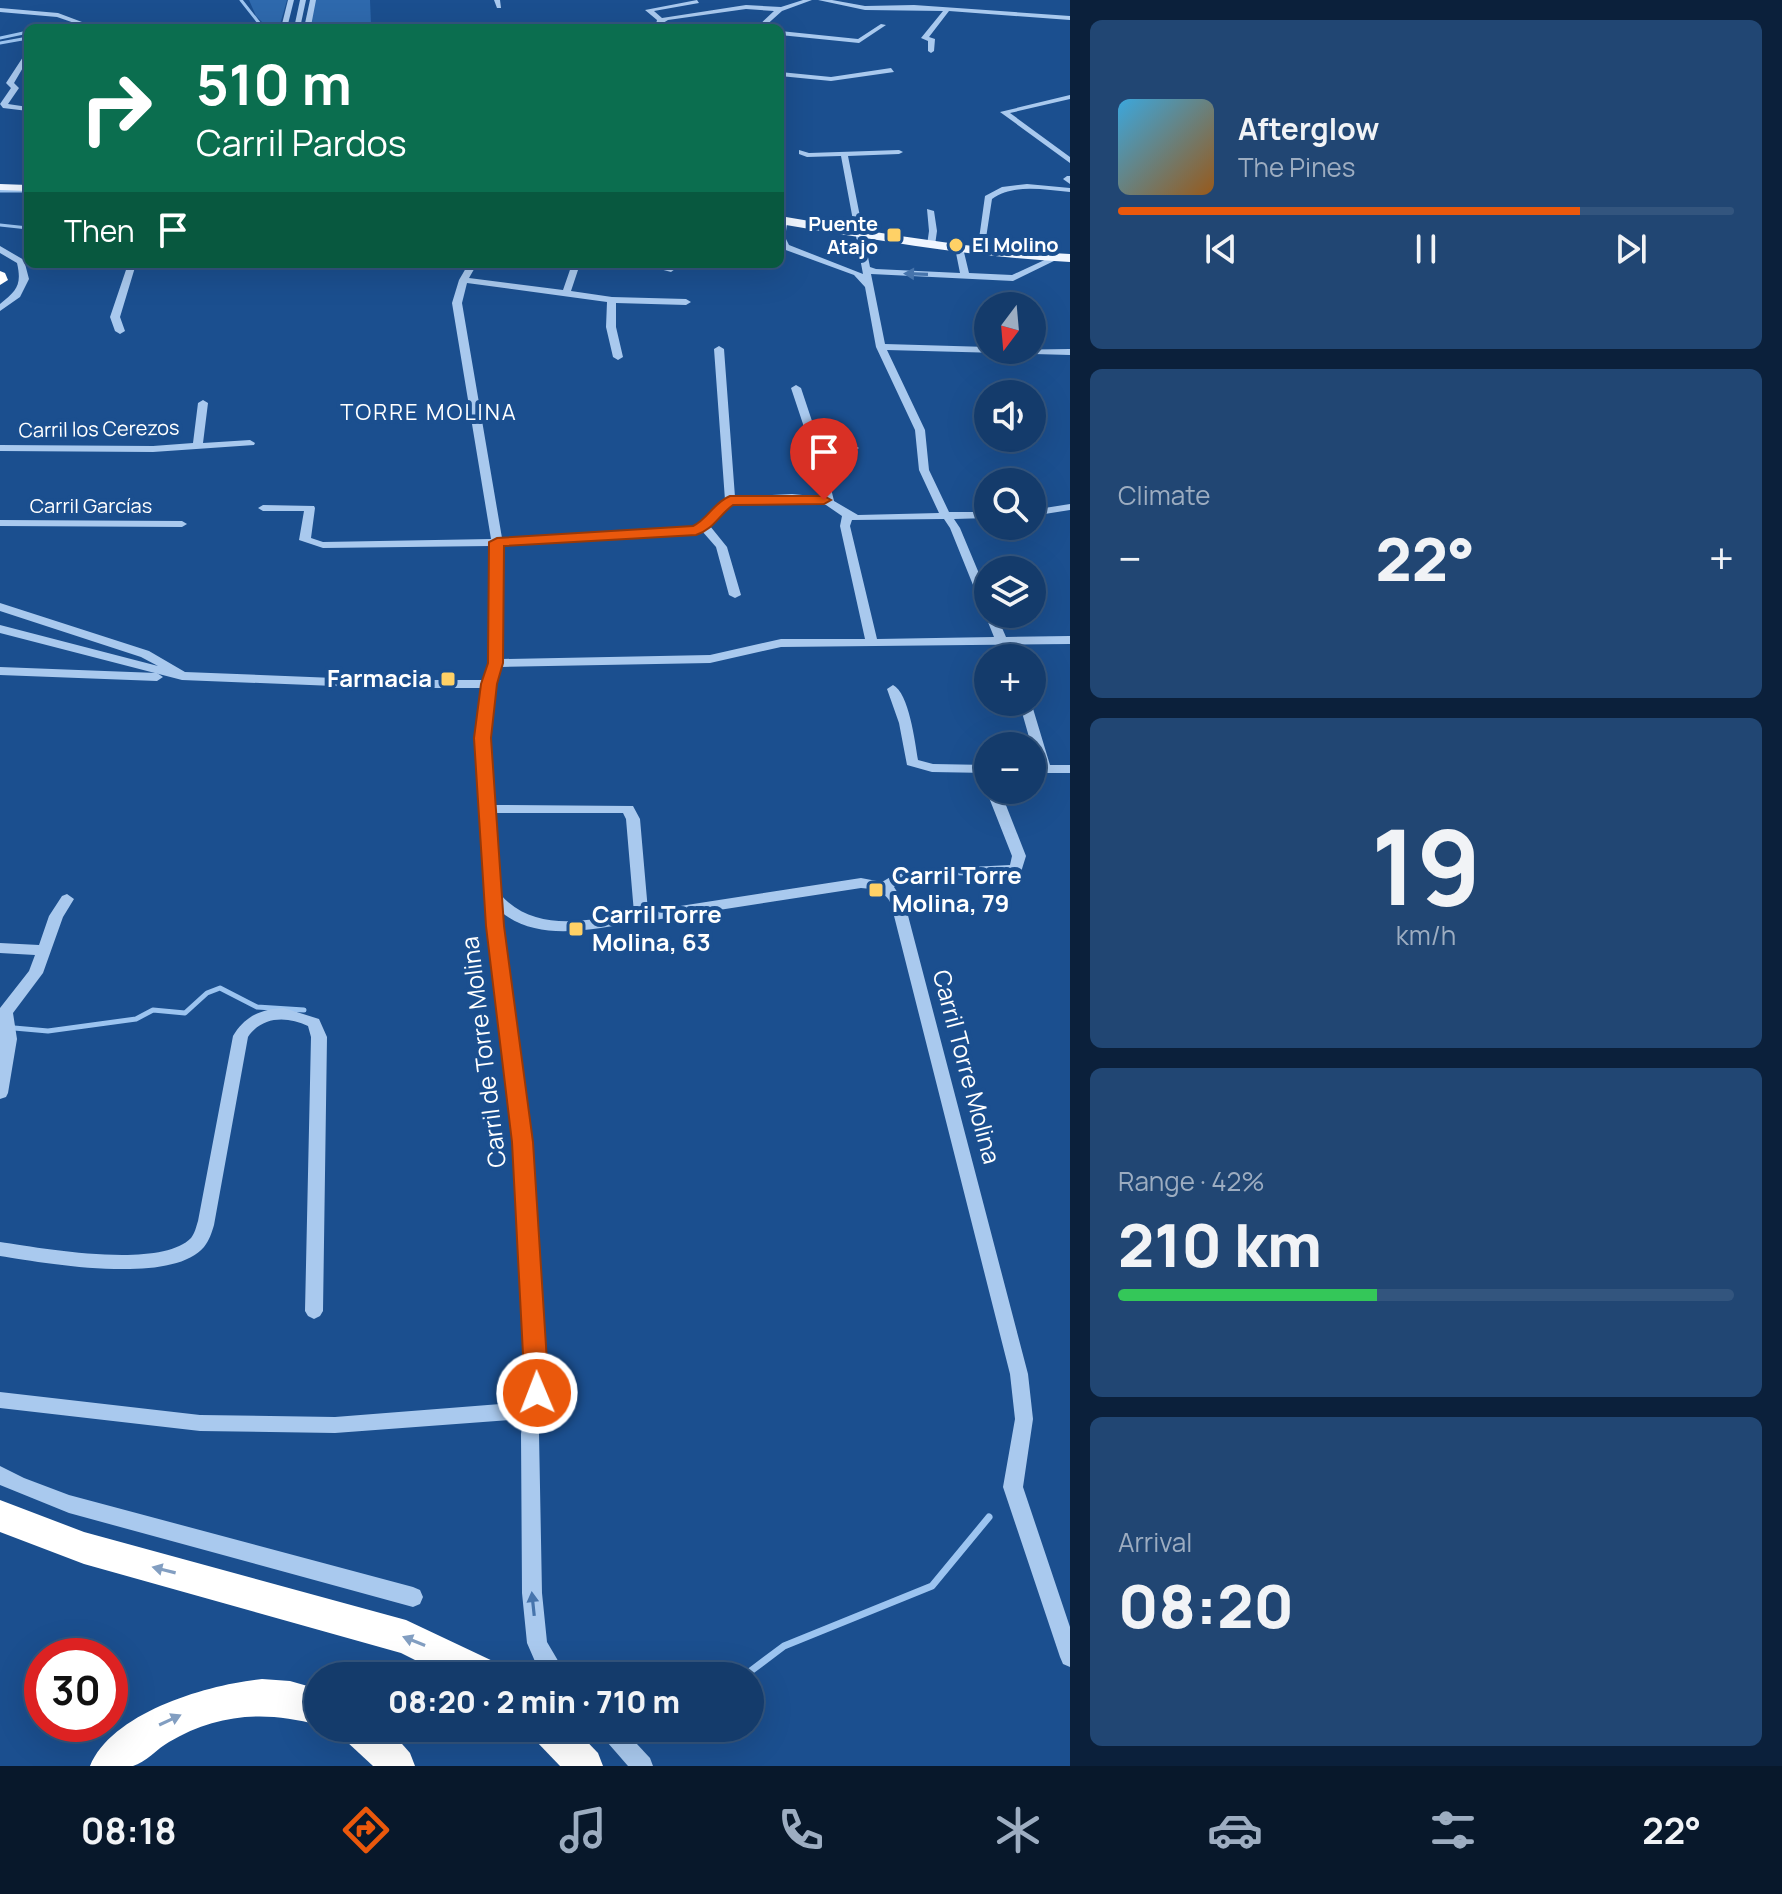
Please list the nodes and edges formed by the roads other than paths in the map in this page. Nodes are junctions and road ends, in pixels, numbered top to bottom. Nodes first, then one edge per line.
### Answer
1 (291, 0) edge
2 (303, 0) edge
3 (313, 0) edge
4 (809, 0) edge
5 (821, 0) edge
6 (925, 0) edge
7 (697, 2) dead end
8 (31, 6) dead end
9 (914, 7) junction
10 (0, 10) edge
11 (779, 10) junction
12 (946, 11) junction
13 (24, 12) junction
14 (1070, 18) edge
15 (84, 24) edge
16 (285, 24) edge
17 (298, 24) edge
18 (309, 24) edge
19 (659, 24) edge
20 (665, 24) edge
21 (763, 24) edge
22 (883, 25) dead end
23 (784, 33) edge
24 (931, 51) dead end
25 (24, 60) edge
26 (891, 70) dead end
27 (784, 74) edge
28 (10, 83) junction
29 (0, 85) edge
30 (4, 97) edge
31 (1070, 97) edge
32 (24, 108) edge
33 (802, 152) dead end
34 (899, 152) dead end
35 (844, 154) junction
36 (1070, 161) edge
37 (1070, 185) edge
38 (0, 188) edge
39 (23, 188) edge
40 (930, 211) dead end
41 (784, 218) edge
42 (862, 234) junction
43 (784, 243) edge
44 (931, 245) junction
45 (959, 248) junction
46 (0, 249) edge
47 (980, 251) junction
48 (1070, 258) edge
49 (1054, 259) junction
50 (131, 268) edge
51 (470, 268) edge
52 (575, 268) edge
53 (666, 268) edge
54 (867, 268) junction
55 (671, 269) dead end
56 (851, 270) junction
57 (965, 275) junction
58 (463, 280) junction
59 (868, 285) junction
60 (566, 293) junction
61 (612, 300) junction
62 (686, 302) dead end
63 (0, 308) edge
64 (120, 331) dead end
65 (881, 347) junction
66 (719, 349) dead end
67 (1070, 352) edge
68 (618, 357) dead end
69 (796, 388) dead end
70 (203, 403) dead end
71 (250, 443) dead end
72 (198, 444) junction
73 (0, 448) edge
74 (816, 448) junction
75 (854, 448) dead end
76 (730, 501) junction
77 (829, 501) junction
78 (1070, 507) edge
79 (263, 508) dead end
80 (1046, 511) edge
81 (974, 515) edge
82 (847, 516) junction
83 (946, 516) junction
84 (0, 523) edge
85 (182, 524) dead end
86 (705, 527) junction
87 (497, 542) junction
88 (974, 575) edge
89 (735, 595) dead end
90 (0, 607) edge
91 (996, 628) edge
92 (0, 629) edge
93 (1070, 640) edge
94 (872, 641) junction
95 (1002, 641) junction
96 (162, 662) junction
97 (496, 663) junction
98 (147, 669) junction
99 (0, 671) edge
100 (182, 676) junction
101 (134, 677) junction
102 (489, 684) junction
103 (893, 689) dead end
104 (974, 769) edge
105 (1046, 769) edge
106 (1070, 769) edge
107 (999, 804) edge
108 (489, 809) junction
109 (884, 887) junction
110 (493, 895) junction
111 (67, 899) dead end
112 (519, 919) junction
113 (642, 919) junction
114 (495, 922) junction
115 (0, 948) edge
116 (45, 950) junction
117 (0, 1093) edge
118 (0, 1249) edge
119 (314, 1311) dead end
120 (0, 1400) edge
121 (533, 1410) junction
122 (0, 1475) edge
123 (0, 1516) edge
124 (413, 1597) dead end
125 (1070, 1657) edge
126 (456, 1662) edge
127 (546, 1662) edge
128 (304, 1703) edge
129 (376, 1742) edge
130 (562, 1742) edge
131 (621, 1742) edge
132 (108, 1766) edge
133 (397, 1766) edge
134 (585, 1766) edge
135 (642, 1766) edge

1 - 16 street
2 - 17 street
3 - 18 street
4 - 11 street
5 - 9 street
6 - 9 street
7 - 19 street
8 - 13 street
9 - 12 street
10 - 13 street
11 - 20 street
11 - 21 street
12 - 14 street
12 - 24 street
13 - 15 street
22 - 23 street
25 - 28 street
26 - 27 street
28 - 29 street
28 - 30 street
30 - 32 street
31 - 36 street
33 - 35 street
34 - 35 street
35 - 42 street
37 - 47 street
38 - 39 main road
40 - 44 street
41 - 42 main road
42 - 44 main road
42 - 54 street
43 - 56 street
44 - 45 main road
45 - 47 main road
45 - 57 street
46 - 63 street
47 - 49 main road
48 - 49 main road
49 - 57 street
50 - 64 street
51 - 58 street, Carril de Torre Molina
52 - 60 street
53 - 55 street
54 - 56 street
57 -> 54 street
54 - 59 street
56 - 59 street
58 - 60 street
58 - 87 street, Carril de Torre Molina
59 - 65 street
60 - 61 street
61 - 62 street
61 - 68 street
65 - 67 street
65 - 83 street
66 - 76 street
69 - 74 street
70 - 72 street, Carril los Cerezos
71 - 72 street, Carril los Cerezos
72 - 73 street, Carril los Cerezos
74 - 75 street
74 - 77 street
76 - 77 street
76 - 86 street
77 - 82 street
78 - 80 street
79 - 87 street
81 - 83 street
82 - 83 street
82 - 94 street
83 - 88 street
84 - 85 street, Carril Garcías
86 - 87 street
86 - 89 street
87 - 97 street, Carril de Torre Molina
90 - 96 street
91 - 95 street
92 - 98 street
93 - 95 street
94 - 95 street
94 - 97 street
96 - 98 street
96 - 100 street
97 - 102 street, Carril de Torre Molina
98 - 100 street
98 - 101 street
99 - 101 street
100 - 101 street
100 - 102 street
102 - 108 street, Carril de Torre Molina
103 - 104 street
105 - 106 street
107 - 109 street
108 - 110 street, Carril de Torre Molina
108 - 113 street
109 - 113 street
109 - 125 street, Carril Torre Molina
110 - 112 street
110 - 114 street, Carril de Torre Molina
111 - 116 street
112 - 113 street
112 - 114 street
114 - 121 street, Carril de Torre Molina
115 - 116 street
116 - 117 street
118 - 119 street
120 - 121 street
127 -> 121 street, Carril de Torre Molina
122 - 124 street
126 -> 123 highway
132 -> 128 highway
129 - 133 highway
130 - 134 highway
131 - 135 street

